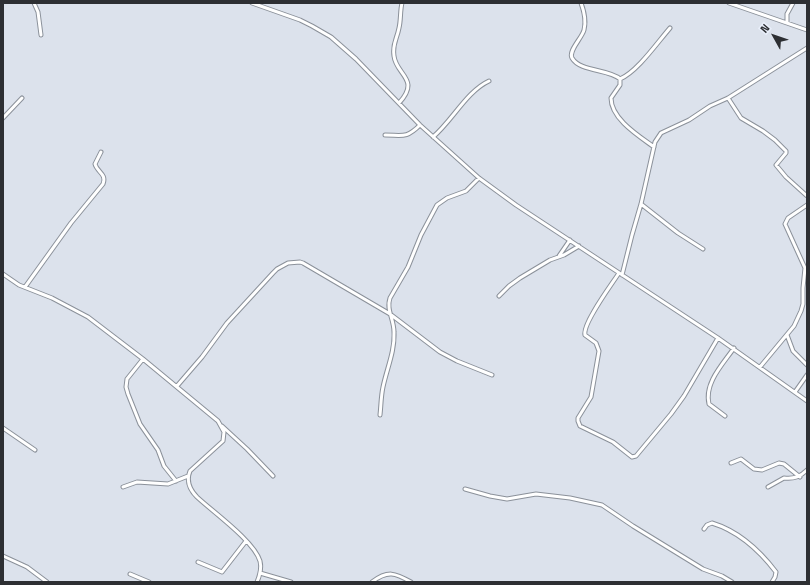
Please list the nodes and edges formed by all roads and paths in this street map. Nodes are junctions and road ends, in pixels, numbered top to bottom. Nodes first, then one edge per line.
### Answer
1 (34, 3) edge
2 (252, 3) edge
3 (402, 3) edge
4 (581, 3) edge
5 (729, 3) edge
6 (793, 3) edge
7 (786, 23) junction
8 (670, 28) dead end
9 (807, 30) edge
10 (42, 35) dead end
11 (807, 48) edge
12 (620, 79) junction
13 (489, 81) dead end
14 (22, 98) dead end
15 (728, 98) junction
16 (399, 103) junction
17 (3, 118) edge
18 (420, 125) junction
19 (385, 135) dead end
20 (433, 137) junction
21 (654, 147) junction
22 (101, 152) dead end
23 (479, 178) junction
24 (807, 196) edge
25 (641, 204) junction
26 (807, 205) edge
27 (570, 240) junction
28 (579, 246) junction
29 (703, 249) dead end
30 (558, 258) junction
31 (3, 274) edge
32 (621, 274) junction
33 (25, 287) junction
34 (499, 296) dead end
35 (390, 314) junction
36 (787, 335) junction
37 (718, 338) junction
38 (734, 348) junction
39 (143, 359) junction
40 (807, 365) edge
41 (760, 367) junction
42 (492, 375) dead end
43 (807, 375) edge
44 (177, 386) junction
45 (796, 392) junction
46 (807, 401) edge
47 (380, 415) dead end
48 (725, 416) dead end
49 (222, 426) junction
50 (3, 428) edge
51 (35, 450) dead end
52 (731, 464) dead end
53 (807, 470) edge
54 (188, 476) junction
55 (273, 476) dead end
56 (800, 477) junction
57 (176, 481) junction
58 (123, 487) dead end
59 (768, 487) dead end
60 (465, 489) dead end
61 (704, 529) dead end
62 (246, 541) junction
63 (3, 556) edge
64 (198, 562) dead end
65 (260, 573) junction
66 (130, 574) dead end
67 (47, 582) edge
68 (149, 582) edge
69 (256, 582) edge
70 (291, 582) edge
71 (372, 582) edge
72 (412, 582) edge
73 (732, 582) edge
74 (772, 582) edge

1 - 10 street
2 - 16 street
3 - 16 street
4 - 12 street
5 - 7 street
6 - 7 street
7 - 9 street
8 - 12 street
11 - 15 street
12 - 21 street
13 - 20 street
14 - 17 street
15 - 21 street
15 - 24 street
16 - 18 street
18 - 19 street
18 - 20 street
20 - 23 street
21 - 25 street
22 - 33 street
23 - 27 street
23 - 35 street
25 - 29 street
25 - 32 street
26 - 36 street
27 - 28 street
27 - 30 street
28 - 30 street
28 - 32 street
30 - 34 street
31 - 33 street
32 - 37 street
32 - 37 street
33 - 39 street
35 - 42 street
35 - 44 street
35 - 47 street
36 - 40 street
36 - 41 street
37 - 38 street
38 - 41 street
38 - 48 street
39 - 44 street
39 - 57 street
41 - 45 street
43 - 45 street
44 - 49 street
45 - 46 street
49 - 54 street
49 - 55 street
50 - 51 street
52 - 56 street
53 - 56 street
54 - 57 street
54 - 62 street
56 - 59 street
57 - 58 street
60 - 73 street
61 - 74 street
62 - 64 street
62 - 65 street
63 - 67 street
65 - 69 street
65 - 70 street
66 - 68 street
71 - 72 street

